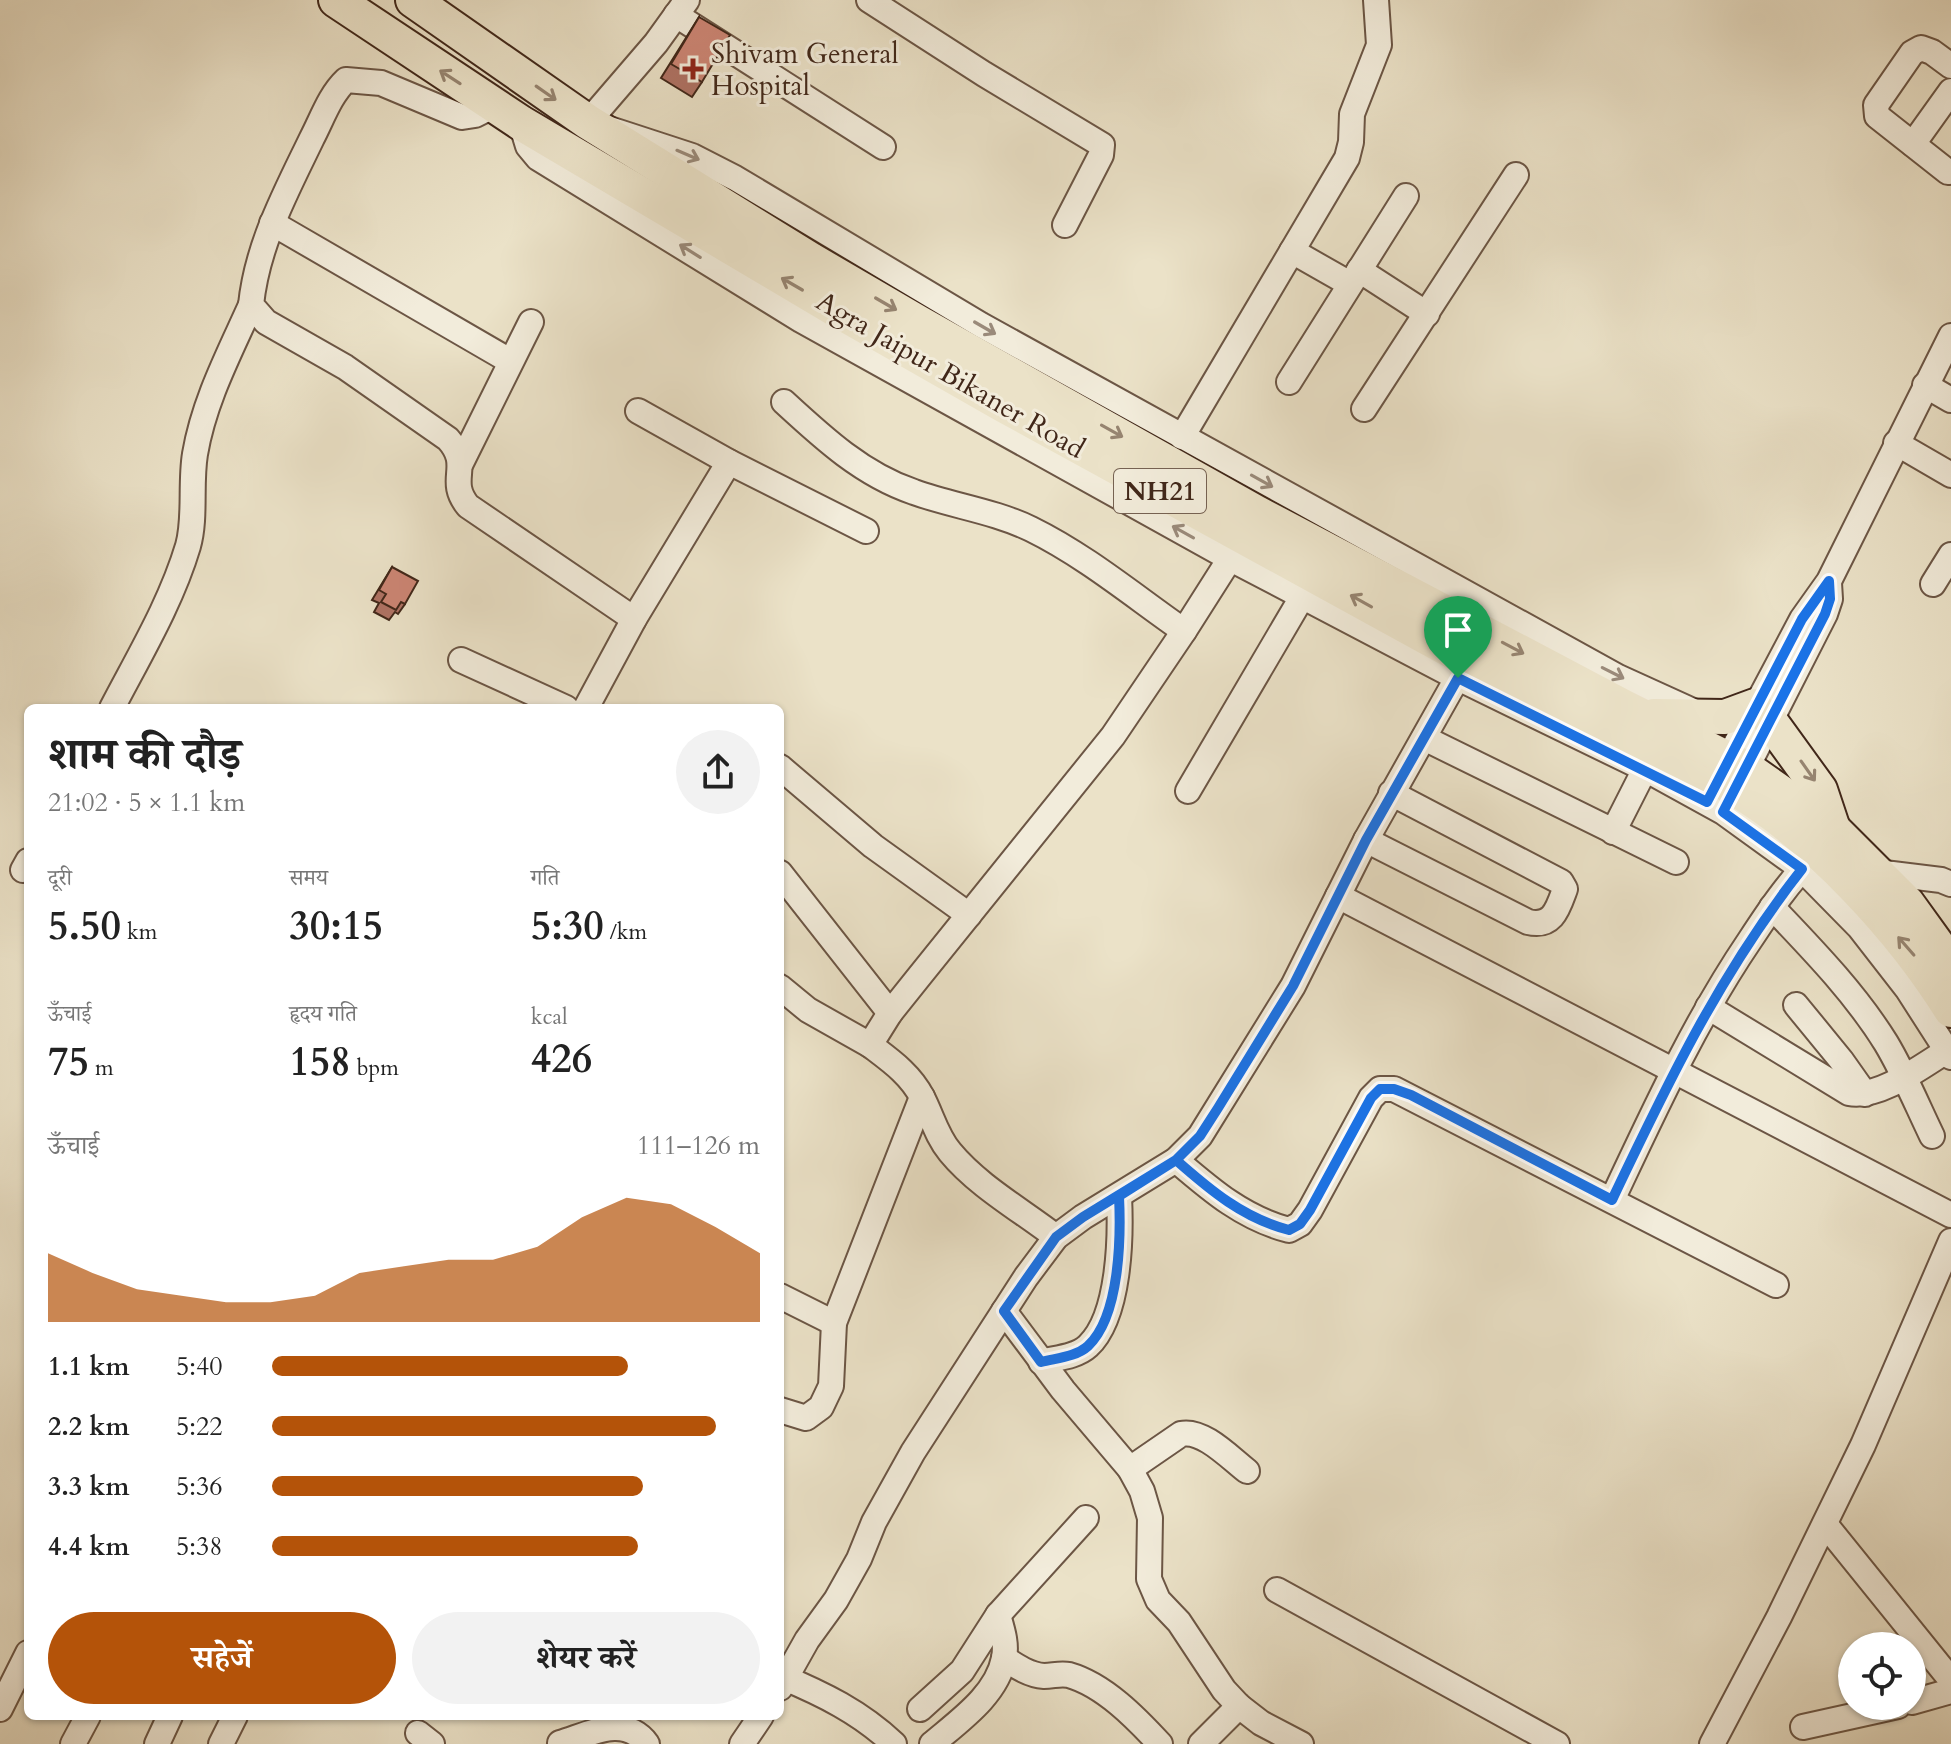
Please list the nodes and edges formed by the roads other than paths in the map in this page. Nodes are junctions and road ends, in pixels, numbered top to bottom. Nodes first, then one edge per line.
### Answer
1 (336, 0) edge
2 (413, 0) edge
3 (869, 0) edge
4 (1376, 0) edge
5 (681, 7) edge
6 (1951, 66) edge
7 (1951, 91) edge
8 (507, 114) junction
9 (588, 122) junction
10 (1913, 144) junction
11 (883, 147) dead end
12 (1948, 172) dead end
13 (1516, 175) dead end
14 (1406, 196) dead end
15 (272, 223) junction
16 (1065, 225) dead end
17 (1292, 251) junction
18 (1354, 277) junction
19 (251, 305) junction
20 (1427, 314) junction
21 (531, 322) dead end
22 (1951, 336) edge
23 (510, 361) junction
24 (1289, 382) dead end
25 (1925, 385) junction
26 (1951, 400) edge
27 (784, 402) dead end
28 (1364, 409) dead end
29 (638, 411) dead end
30 (1182, 437) junction
31 (1896, 443) junction
32 (729, 462) junction
33 (461, 463) junction
34 (1951, 475) edge
35 (866, 531) dead end
36 (1237, 548) junction
37 (1951, 555) edge
38 (1933, 584) dead end
39 (1302, 597) junction
40 (634, 619) junction
41 (1184, 631) junction
42 (461, 660) dead end
43 (1463, 669) junction
44 (114, 704) edge
45 (557, 704) edge
46 (588, 704) edge
47 (1762, 713) junction
48 (1645, 716) junction
49 (1706, 717) junction
50 (1424, 738) junction
51 (1645, 769) junction
52 (784, 770) edge
53 (1726, 785) junction
54 (1188, 791) dead end
55 (1391, 793) junction
56 (1613, 832) junction
57 (1366, 840) junction
58 (1818, 850) junction
59 (1676, 862) dead end
60 (1876, 872) junction
61 (784, 878) edge
62 (1951, 884) edge
63 (1338, 896) junction
64 (1772, 907) junction
65 (969, 915) junction
66 (1951, 964) edge
67 (784, 990) edge
68 (1796, 1005) dead end
69 (1708, 1007) junction
70 (1951, 1010) edge
71 (890, 1013) junction
72 (870, 1045) junction
73 (1950, 1053) edge
74 (1673, 1071) junction
75 (1904, 1077) junction
76 (1865, 1094) junction
77 (922, 1097) junction
78 (1932, 1136) dead end
79 (1176, 1160) junction
80 (1119, 1196) junction
81 (1612, 1200) junction
82 (1951, 1215) edge
83 (1056, 1237) junction
84 (1951, 1241) edge
85 (1776, 1285) dead end
86 (784, 1298) edge
87 (1004, 1311) junction
88 (834, 1323) junction
89 (1041, 1362) junction
90 (784, 1411) edge
91 (1130, 1469) junction
92 (1247, 1471) dead end
93 (1086, 1518) dead end
94 (1825, 1524) junction
95 (1277, 1590) dead end
96 (998, 1615) junction
97 (1004, 1658) junction
98 (24, 1661) edge
99 (784, 1678) edge
100 (1951, 1680) edge
101 (784, 1682) edge
102 (1951, 1691) edge
103 (1926, 1698) edge
104 (1239, 1706) junction
105 (0, 1709) edge
106 (920, 1709) dead end
107 (1838, 1719) edge
108 (86, 1720) edge
109 (168, 1720) edge
110 (233, 1720) edge
111 (758, 1720) edge
112 (1803, 1727) dead end
113 (560, 1743) edge
114 (73, 1744) edge
115 (157, 1744) edge
116 (221, 1744) edge
117 (647, 1744) edge
118 (742, 1744) edge
119 (894, 1744) edge
120 (932, 1744) edge
121 (1160, 1744) edge
122 (1201, 1744) edge
123 (1301, 1744) edge
124 (1557, 1744) edge
125 (1712, 1744) edge

8 -> 1 highway, Agra Jaipur Bikaner Road / NH21
2 -> 9 highway, Agra Jaipur Bikaner Road / NH21
3 - 16 street
4 - 17 street
5 - 9 street
5 - 11 street
6 - 10 street
7 - 10 street
8 - 15 street
36 -> 8 highway, Agra Jaipur Bikaner Road / NH21
9 -> 30 street
9 -> 48 highway, Agra Jaipur Bikaner Road / NH21
10 - 12 street
13 - 20 street
14 - 18 street
15 - 19 street
15 - 23 street
17 - 18 street
17 - 30 street
18 - 20 street
18 - 24 street
19 - 33 street
19 - 44 street
20 - 28 street
21 - 23 street
22 - 25 street
23 - 33 street
25 - 26 street
25 - 31 street
27 - 41 street
29 - 32 street
30 -> 49 street
31 - 34 street
31 - 47 street
32 - 35 street
32 - 40 street
33 - 40 street
36 - 39 street
36 - 41 street
43 -> 36 highway, Agra Jaipur Bikaner Road / NH21
37 - 38 street
39 - 43 street
39 - 54 street
40 - 46 street
41 - 65 street
42 - 45 street
43 - 50 street
43 - 51 street
43 - 53 highway, Agra Jaipur Bikaner Road / NH21
47 - 49 highway
47 - 53 street
47 -> 58 highway
48 - 49 highway
48 - 53 highway, Agra Jaipur Bikaner Road / NH21
50 - 55 street
50 - 56 street
51 - 53 street
51 - 56 street
52 - 65 street
53 - 58 highway, Agra Jaipur Bikaner Road / NH21
53 - 58 street
55 - 57 street
55 - 57 street
56 - 59 street
57 - 63 street
58 - 60 highway, Agra Jaipur Bikaner Road / NH21
58 - 64 street
70 -> 58 highway, Agra Jaipur Bikaner Road / NH21
58 - 73 street
60 - 62 street
60 - 66 highway, Agra Jaipur Bikaner Road / NH21
61 - 71 street
63 - 74 street
63 - 79 street
64 - 69 street
64 - 75 street
65 - 71 street
67 - 72 street
68 - 76 street
69 - 74 street
69 - 76 street
71 - 72 street
72 - 77 street
73 - 75 street
74 - 81 street
74 - 82 street
75 - 76 street
75 - 78 street
77 - 83 street
77 - 88 street
79 - 80 street
79 - 81 street
80 - 83 street
80 - 89 street
81 - 85 street
83 - 87 street
84 - 94 street
86 - 88 street
87 - 89 street
87 - 99 street
88 - 90 street
89 - 91 street
91 - 92 street
91 - 104 street
93 - 96 street
94 - 100 street
94 - 125 street
95 - 124 street
96 - 97 street
96 - 106 street
97 - 120 street
97 - 121 street
98 - 105 street
101 - 119 street
102 - 103 street
104 - 122 street
104 - 123 street
107 - 112 street
108 - 114 street
109 - 115 street
110 - 116 street
111 - 118 street
113 - 117 street

